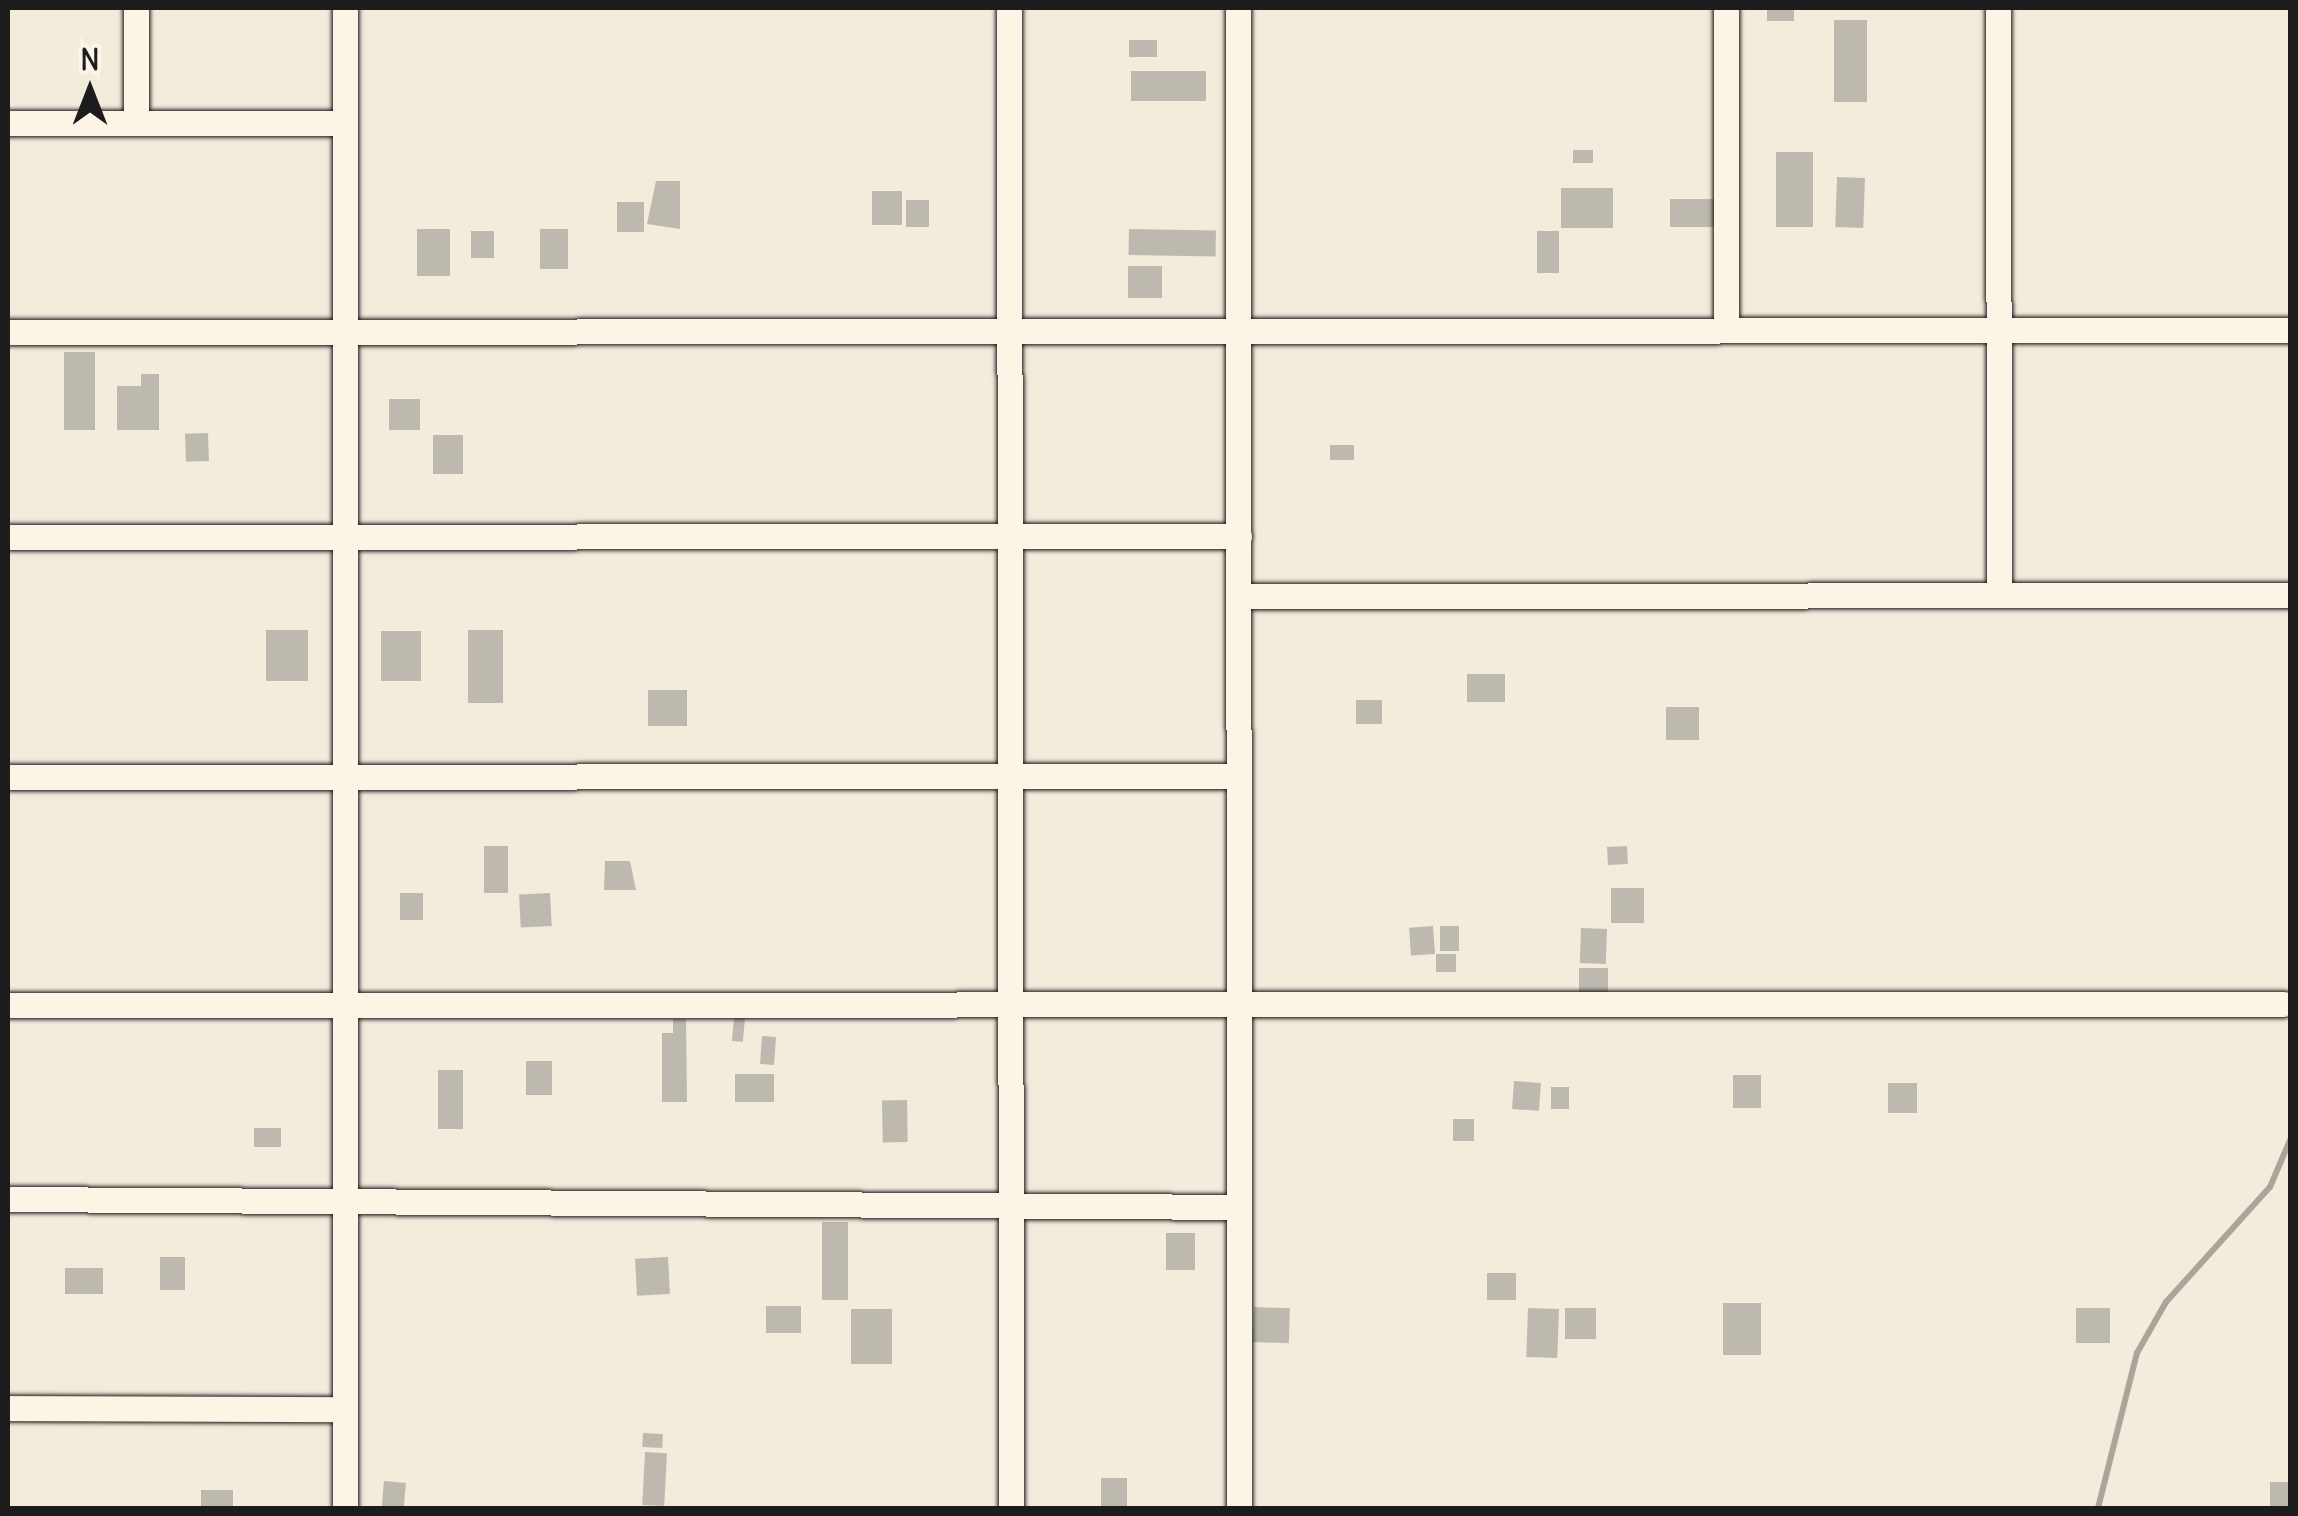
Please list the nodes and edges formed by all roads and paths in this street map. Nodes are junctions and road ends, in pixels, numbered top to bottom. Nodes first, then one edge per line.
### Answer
1 (136, 8) edge
2 (345, 8) edge
3 (1010, 8) edge
4 (1238, 8) edge
5 (1726, 8) edge
6 (1998, 8) edge
7 (8, 123) edge
8 (136, 123) junction
9 (345, 123) junction
10 (1238, 330) junction
11 (1726, 330) junction
12 (1999, 330) junction
13 (2290, 330) edge
14 (345, 331) junction
15 (1010, 331) junction
16 (8, 332) edge
17 (345, 536) junction
18 (1010, 536) junction
19 (1238, 536) junction
20 (8, 537) edge
21 (1999, 595) junction
22 (2290, 595) edge
23 (1238, 596) junction
24 (1239, 776) junction
25 (8, 777) edge
26 (345, 777) junction
27 (1010, 777) junction
28 (1239, 1004) junction
29 (2283, 1004) dead end
30 (8, 1005) edge
31 (345, 1005) junction
32 (1010, 1005) junction
33 (8, 1199) edge
34 (345, 1201) junction
35 (1010, 1206) junction
36 (1239, 1207) junction
37 (8, 1408) edge
38 (345, 1409) junction
39 (345, 1508) edge
40 (1010, 1508) edge
41 (1239, 1508) edge

1 - 8 street
2 - 9 street
3 - 15 street
4 - 10 street
5 - 11 street
6 - 12 street
7 - 8 street
8 - 9 street
9 - 14 street
10 - 11 street
10 - 15 street
10 - 19 street
11 - 12 street
12 - 13 street
12 - 21 street
14 - 15 street
14 - 16 street
14 - 17 street
15 - 18 street
17 - 18 street
17 - 20 street
17 - 26 street
18 - 19 street
18 - 27 street
19 - 23 street
21 - 22 street
21 - 23 street
23 - 24 street
24 - 27 street
24 - 28 street
25 - 26 street
26 - 27 street
26 - 31 street
27 - 32 street
28 - 29 street
28 - 32 street
28 - 36 street
30 - 31 street
31 - 32 street
31 - 34 street
32 - 35 street
33 - 34 street
34 - 35 street
34 - 38 street
35 - 36 street
35 - 40 street
36 - 41 street
37 - 38 street
38 - 39 street

